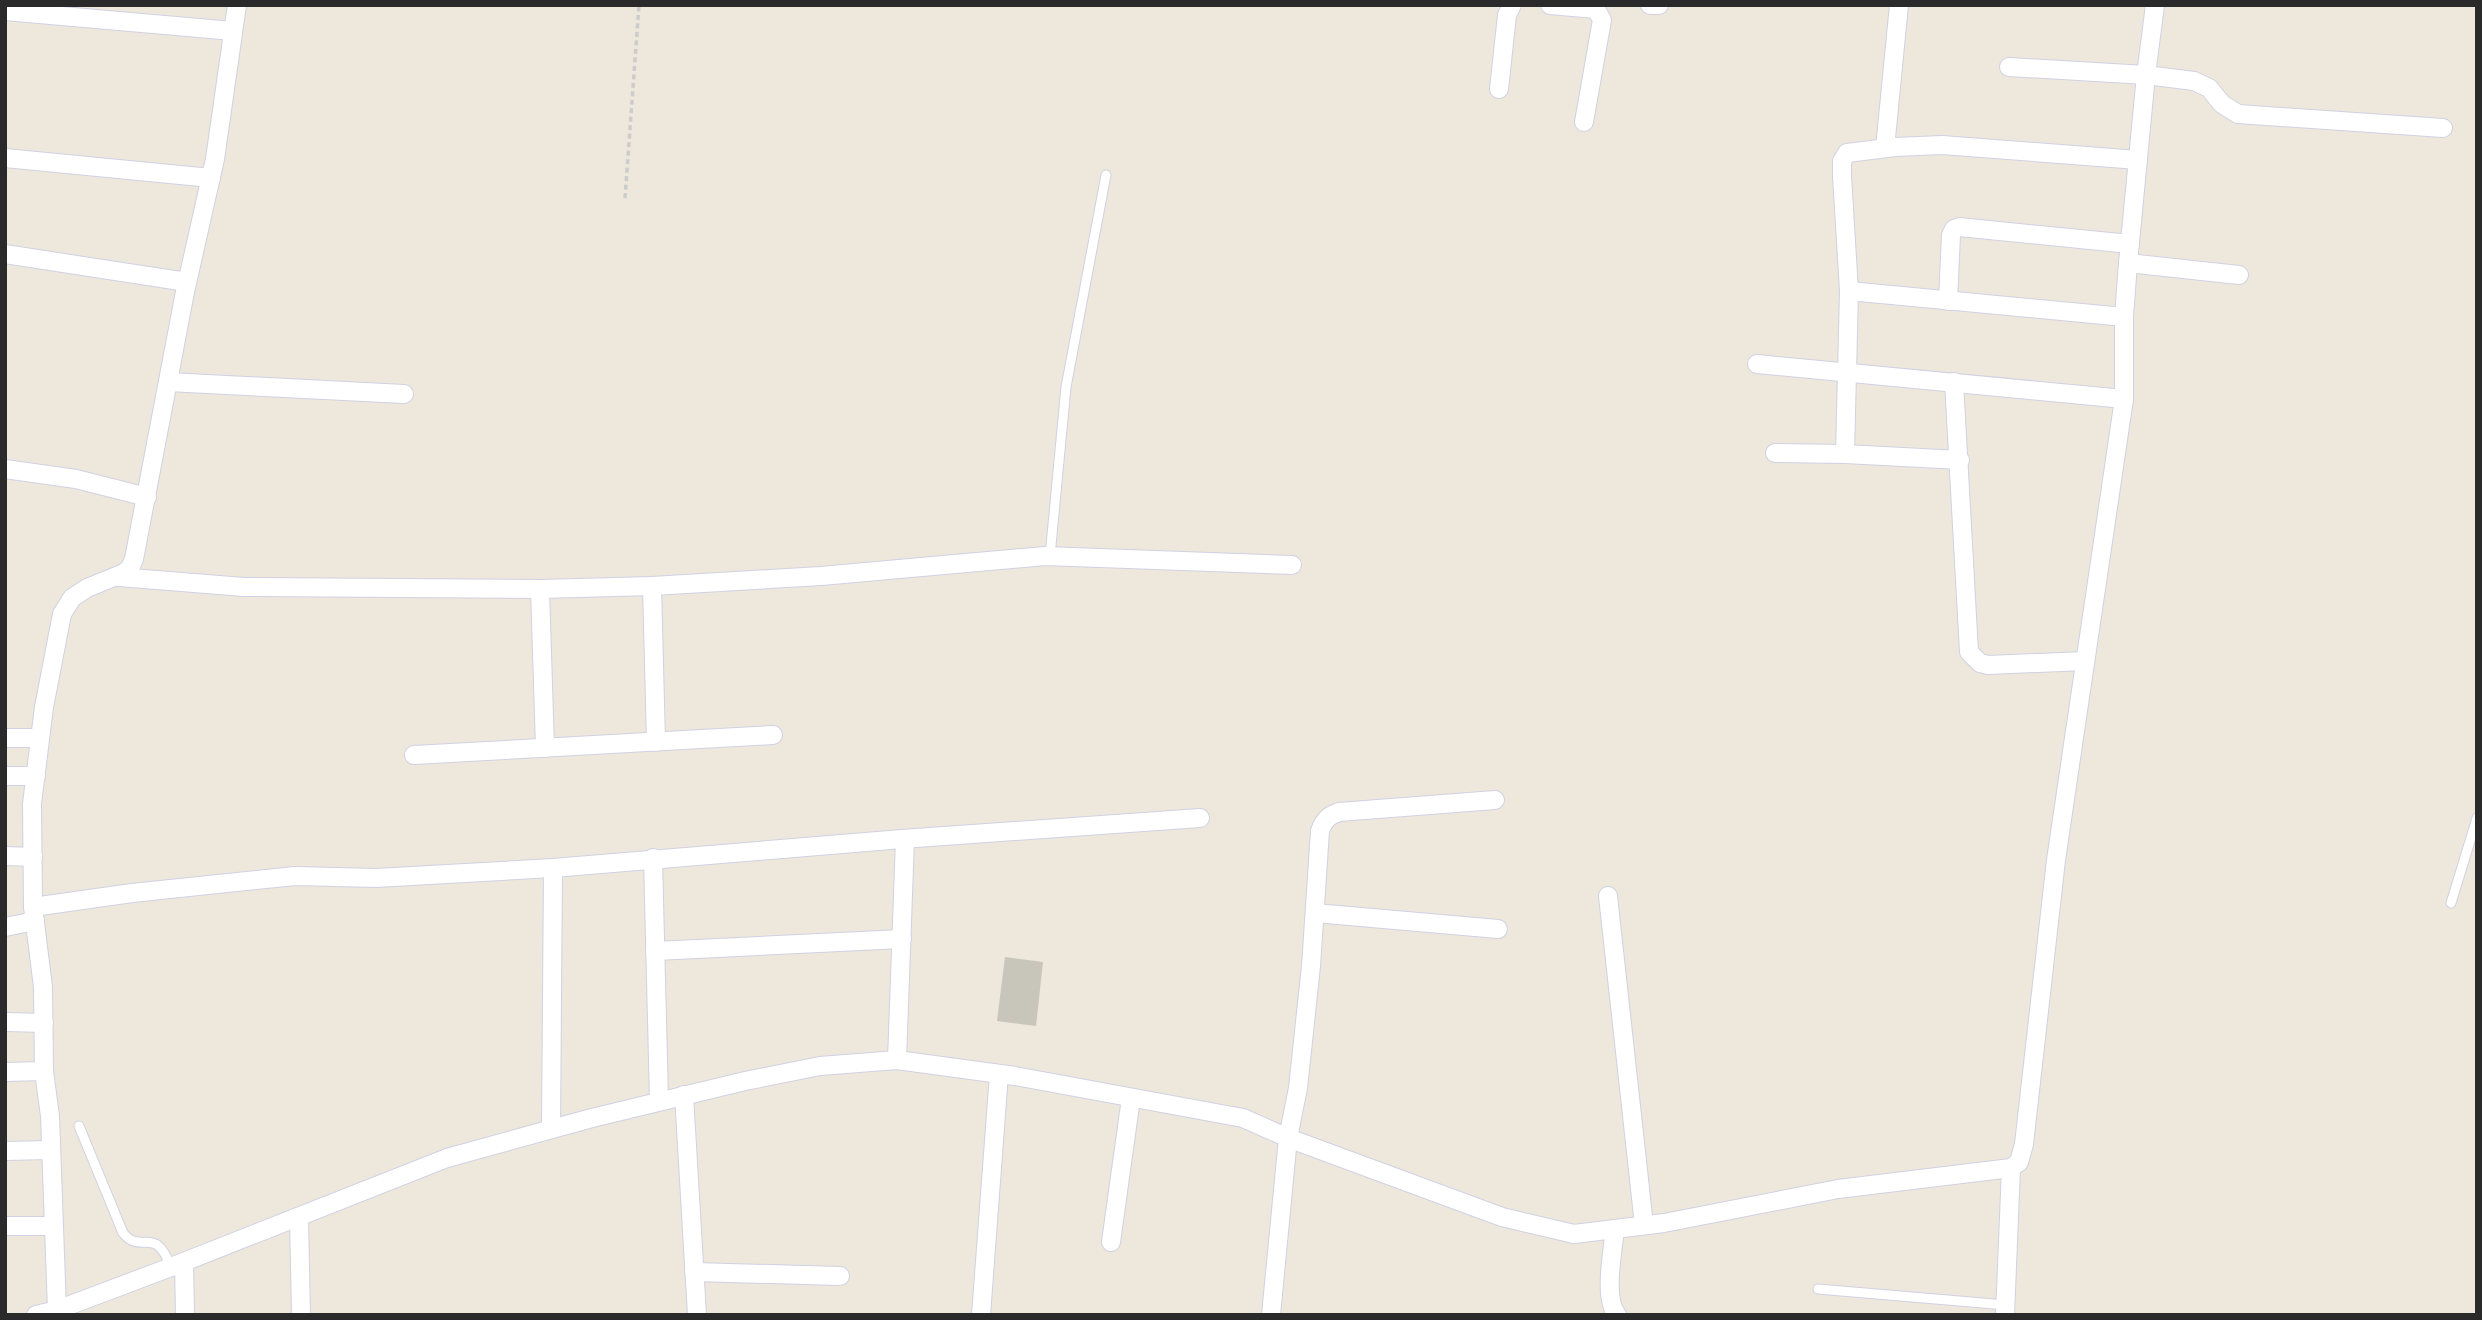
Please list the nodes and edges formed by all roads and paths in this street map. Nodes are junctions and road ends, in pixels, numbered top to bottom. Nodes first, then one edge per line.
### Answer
1 (237, 5) edge
2 (639, 5) edge
3 (1512, 5) edge
4 (1550, 5) edge
5 (1650, 5) edge
6 (1659, 5) edge
7 (1899, 5) edge
8 (2155, 5) edge
9 (5, 11) edge
10 (233, 31) junction
11 (2009, 67) dead end
12 (2146, 75) junction
13 (1499, 89) dead end
14 (1584, 122) dead end
15 (2443, 128) dead end
16 (1885, 148) junction
17 (5, 158) edge
18 (2138, 160) junction
19 (1106, 175) dead end
20 (211, 178) junction
21 (625, 198) dead end
22 (2130, 244) junction
23 (5, 254) edge
24 (2128, 263) junction
25 (2239, 275) dead end
26 (187, 282) junction
27 (1849, 291) junction
28 (1948, 301) junction
29 (2124, 317) junction
30 (1757, 364) dead end
31 (1847, 373) junction
32 (168, 382) junction
33 (1954, 382) junction
34 (404, 394) dead end
35 (2124, 399) junction
36 (1775, 453) dead end
37 (1845, 454) junction
38 (1960, 460) junction
39 (5, 469) edge
40 (147, 498) junction
41 (1050, 556) junction
42 (1292, 565) dead end
43 (119, 577) junction
44 (652, 586) junction
45 (540, 589) junction
46 (2085, 661) junction
47 (773, 735) dead end
48 (5, 738) edge
49 (40, 738) junction
50 (656, 742) junction
51 (545, 748) junction
52 (414, 755) dead end
53 (5, 776) edge
54 (36, 776) junction
55 (1495, 800) dead end
56 (1200, 818) dead end
57 (2477, 818) edge
58 (905, 839) junction
59 (5, 856) edge
60 (33, 857) junction
61 (653, 858) junction
62 (554, 868) junction
63 (1608, 896) dead end
64 (2451, 903) dead end
65 (34, 914) junction
66 (1315, 914) junction
67 (5, 927) edge
68 (1498, 929) dead end
69 (902, 939) junction
70 (655, 951) junction
71 (5, 1022) edge
72 (44, 1023) junction
73 (897, 1060) junction
74 (44, 1071) junction
75 (5, 1072) edge
76 (999, 1074) junction
77 (684, 1095) junction
78 (1131, 1098) junction
79 (659, 1101) junction
80 (79, 1126) dead end
81 (551, 1129) junction
82 (1288, 1138) junction
83 (50, 1150) junction
84 (5, 1151) edge
85 (2011, 1168) junction
86 (299, 1217) junction
87 (1644, 1225) junction
88 (5, 1226) edge
89 (52, 1226) junction
90 (1615, 1229) junction
91 (1111, 1242) dead end
92 (177, 1264) junction
93 (694, 1272) junction
94 (840, 1276) dead end
95 (1818, 1289) dead end
96 (85, 1307) edge
97 (57, 1310) junction
98 (2006, 1310) edge
99 (36, 1315) edge
100 (185, 1315) edge
101 (301, 1315) edge
102 (697, 1315) edge
103 (981, 1315) edge
104 (1272, 1315) edge
105 (1617, 1315) edge

1 - 10 street
2 - 21 path
3 - 13 street
4 - 14 street
5 - 6 street
7 - 16 street
8 - 12 street
9 - 10 street
10 - 20 street
11 - 12 street
12 - 15 street
12 - 18 street
16 - 18 street
16 - 27 street
17 - 20 street
18 - 22 street
19 - 41 lane
20 - 26 street
22 - 24 street
22 - 28 street
23 - 26 street
24 - 25 street
24 - 29 street
26 - 32 street
27 - 28 street
27 - 31 street
28 - 29 street
29 - 35 street
30 - 31 street
31 - 33 street
31 - 37 street
32 - 34 street
32 - 40 street
33 - 35 street
33 - 38 street
35 - 46 street
36 - 37 street
37 - 38 street
38 - 46 street
39 - 40 street
40 - 43 street
41 - 42 street
41 - 44 street
43 - 45 street
43 - 49 street
44 - 45 street
44 - 50 street
45 - 51 street
46 - 85 street
47 - 50 street
48 - 49 street
49 - 54 street
50 - 51 street
51 - 52 street
53 - 54 street
54 - 60 street
55 - 66 street
56 - 58 street
57 - 64 lane
58 - 61 street
58 - 69 street
59 - 60 street
60 - 65 street
61 - 62 street
61 - 70 street
62 - 65 street
62 - 81 street
63 - 87 street
65 - 67 street
65 - 72 street
66 - 68 street
66 - 82 street
69 - 70 street
69 - 73 street
70 - 79 street
71 - 72 street
72 - 74 street
73 - 76 street
73 - 77 street
74 - 75 street
74 - 83 street
76 - 78 street
76 - 103 street
77 - 79 street
77 - 93 street
78 - 82 street
78 - 91 street
79 - 81 street
80 - 92 lane
81 - 86 street
82 - 90 street
82 - 104 street
83 - 84 street
83 - 89 street
85 - 87 street
85 - 98 street
86 - 92 street
86 - 101 street
87 - 90 street
88 - 89 street
89 - 97 street
90 - 105 street
92 - 96 street
92 - 100 street
93 - 94 street
93 - 102 street
95 - 98 lane
96 - 97 street
97 - 99 street

